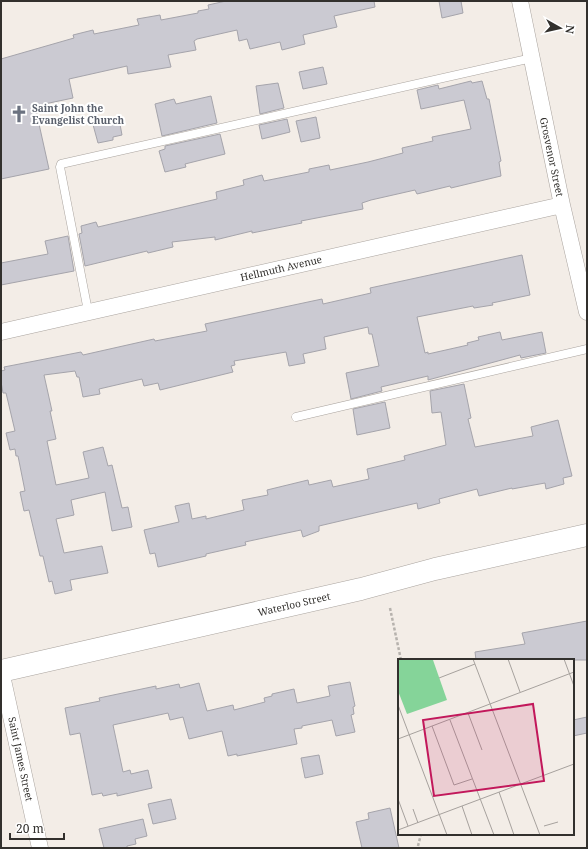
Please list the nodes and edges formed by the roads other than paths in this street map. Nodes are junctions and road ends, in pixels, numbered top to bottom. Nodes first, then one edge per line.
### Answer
1 (520, 1) edge
2 (532, 58) junction
3 (562, 205) junction
4 (88, 310) junction
5 (587, 312) edge
6 (1, 332) edge
7 (587, 349) edge
8 (296, 417) dead end
9 (587, 535) edge
10 (1, 671) edge
11 (40, 848) edge

1 - 2 street, Grosvenor Street
2 - 3 street, Grosvenor Street
2 - 4 lane
3 - 4 street, Hellmuth Avenue
3 - 5 street, Grosvenor Street
4 - 6 street, Hellmuth Avenue
7 - 8 lane
9 - 10 street, Waterloo Street
10 - 11 street, Saint James Street

